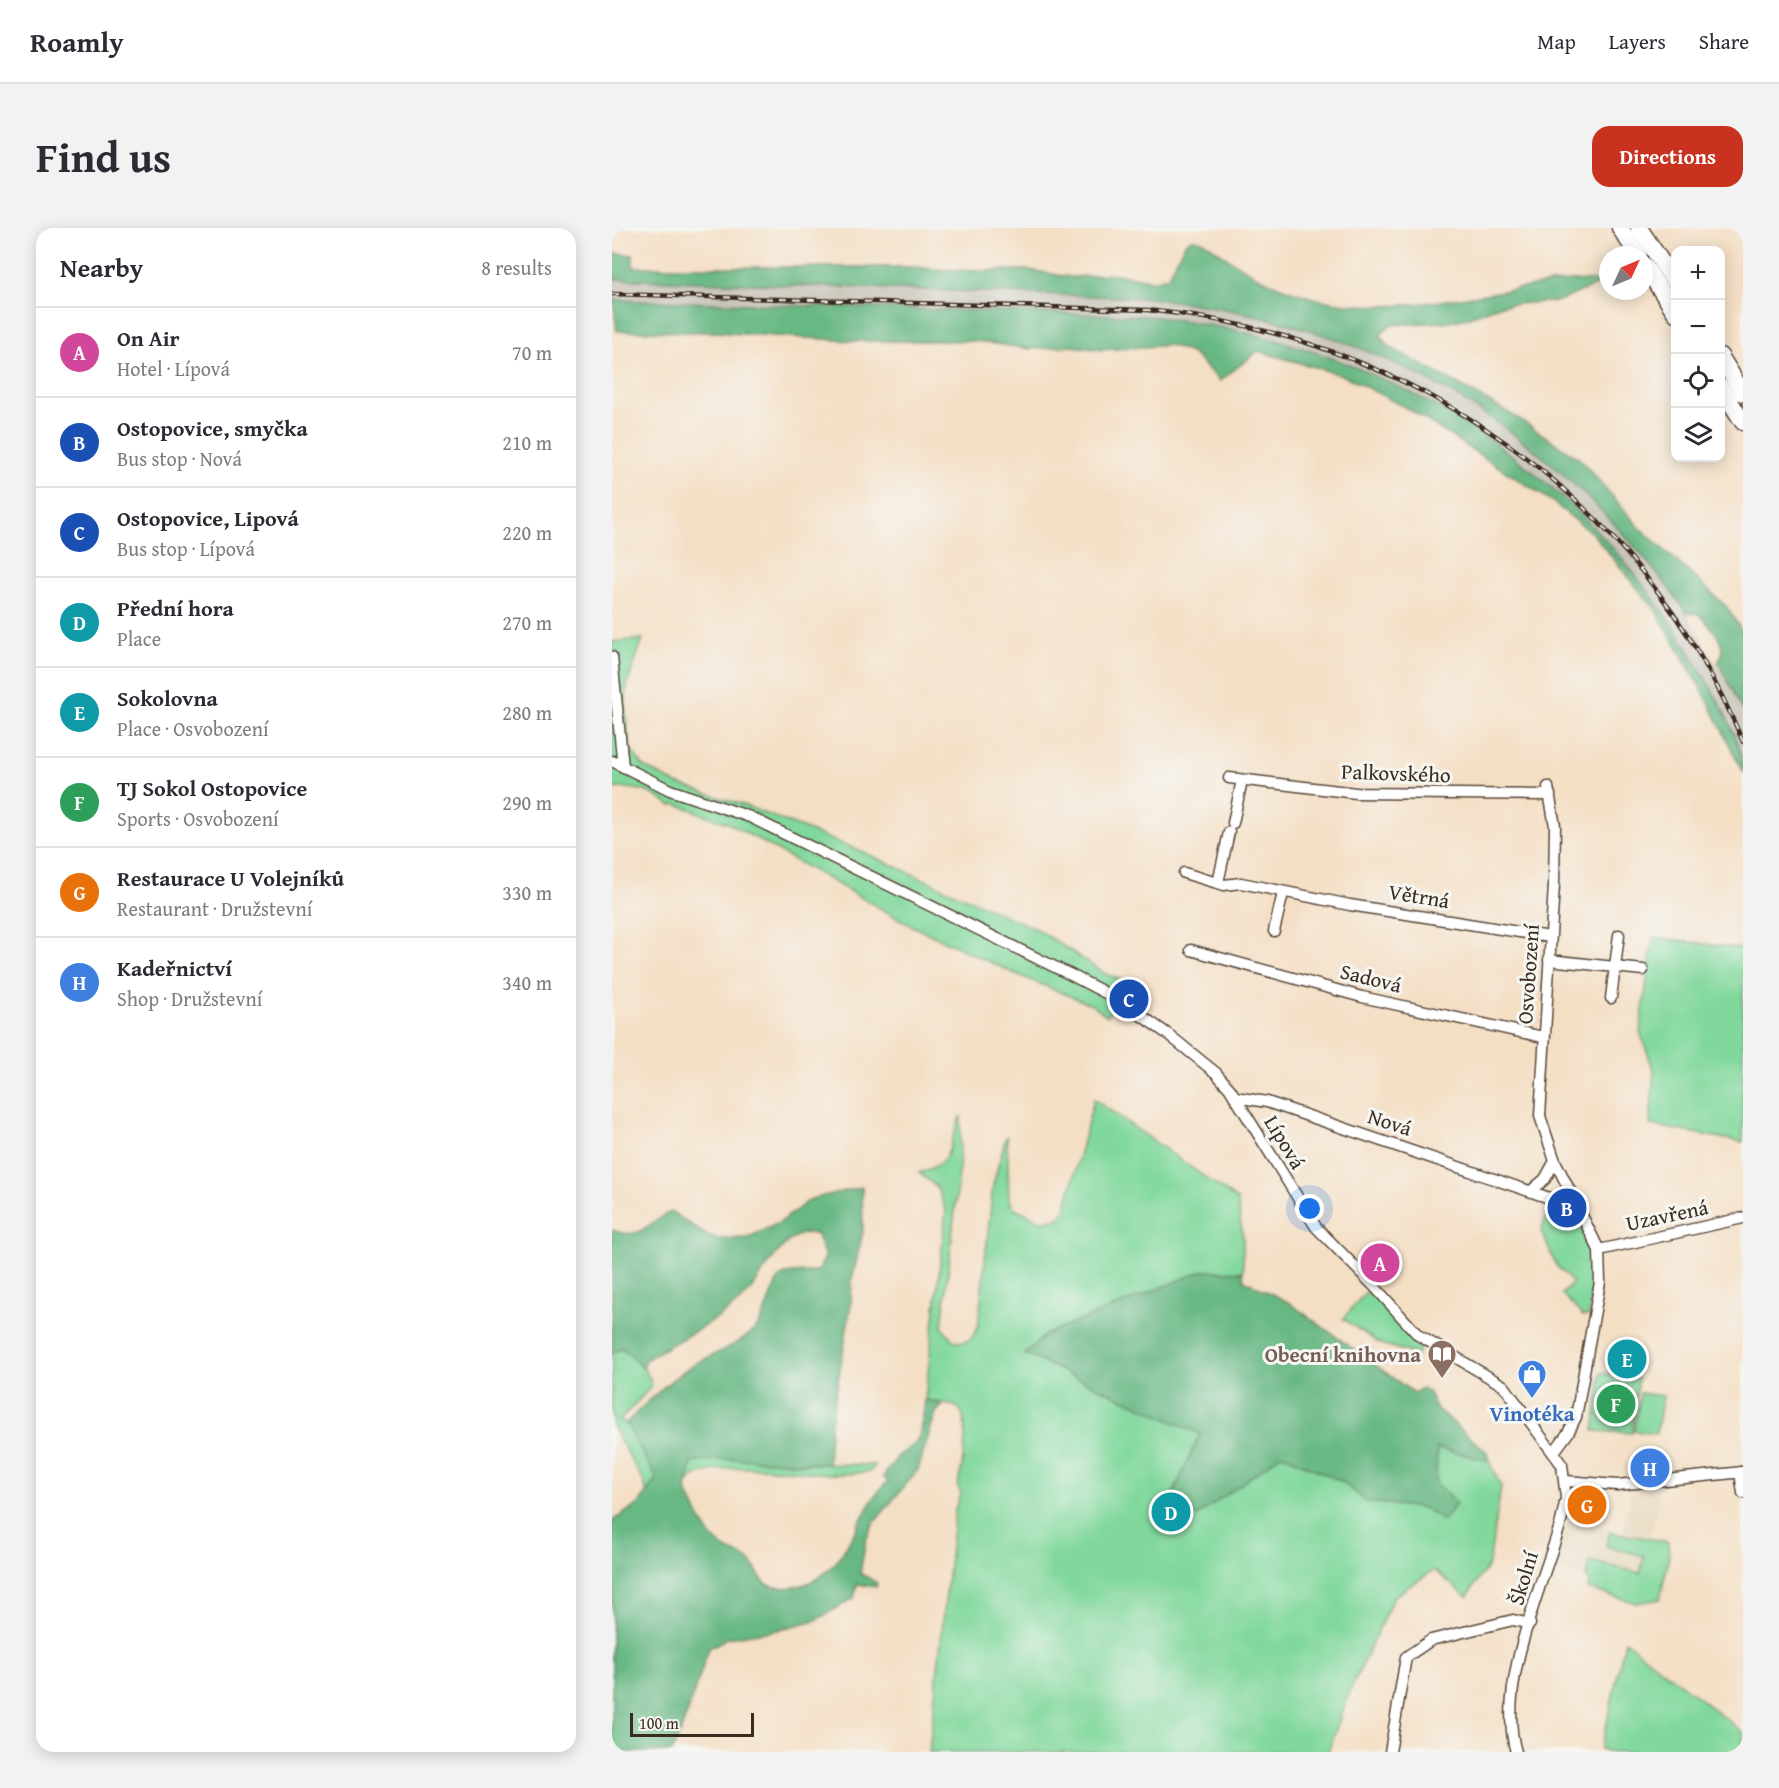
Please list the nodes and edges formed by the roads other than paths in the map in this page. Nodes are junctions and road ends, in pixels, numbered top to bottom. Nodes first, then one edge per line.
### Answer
1 (1620, 228) edge
2 (1639, 228) edge
3 (1632, 246) edge
4 (1671, 276) edge
5 (1653, 278) edge
6 (1671, 306) edge
7 (1725, 364) edge
8 (1743, 393) edge
9 (1725, 394) edge
10 (1743, 422) edge
11 (612, 657) edge
12 (612, 761) edge
13 (623, 767) junction
14 (1229, 778) dead end
15 (1242, 780) junction
16 (1549, 791) joint
17 (1184, 873) dead end
18 (1218, 883) junction
19 (1282, 893) junction
20 (1274, 931) dead end
21 (1619, 935) dead end
22 (1550, 937) junction
23 (1191, 950) dead end
24 (1549, 960) junction
25 (1614, 966) junction
26 (1643, 970) dead end
27 (1611, 998) dead end
28 (1543, 1037) junction
29 (1235, 1097) junction
30 (1556, 1166) junction
31 (1536, 1190) junction
32 (1579, 1208) junction
33 (1743, 1218) edge
34 (1599, 1250) junction
35 (1533, 1424) joint
36 (1554, 1452) junction
37 (1742, 1472) edge
38 (1566, 1481) junction
39 (1743, 1493) edge
40 (1530, 1624) junction
41 (1390, 1752) edge
42 (1516, 1752) edge

1 - 3 highway
2 - 4 highway
5 - 6 highway
7 - 8 highway
9 - 10 highway
11 - 13 street
12 - 13 street, Lípová
13 - 29 street, Lípová
14 - 15 street, Palkovského
15 - 16 street, Palkovského
15 - 18 street
16 - 22 street, Osvobození
17 - 18 street, Větrná
18 - 19 street, Větrná
19 - 20 street
19 - 22 street, Větrná
21 - 25 street
22 - 24 street, Osvobození
23 - 28 street, Sadová
24 - 25 street
24 - 28 street, Osvobození
25 - 26 street
25 - 27 street
28 - 30 street, Osvobození
29 - 31 street, Nová
29 - 35 street, Lípová
30 - 31 street
30 - 32 street, Osvobození
31 - 32 street, Nová
32 - 34 street, Osvobození
33 - 34 street, Uzavřená
34 - 36 street, Osvobození
35 - 36 street, Školní
36 - 38 street, Školní
37 - 38 street
37 - 39 street
38 - 40 street, Školní
40 - 41 street
40 - 42 street, Školní

